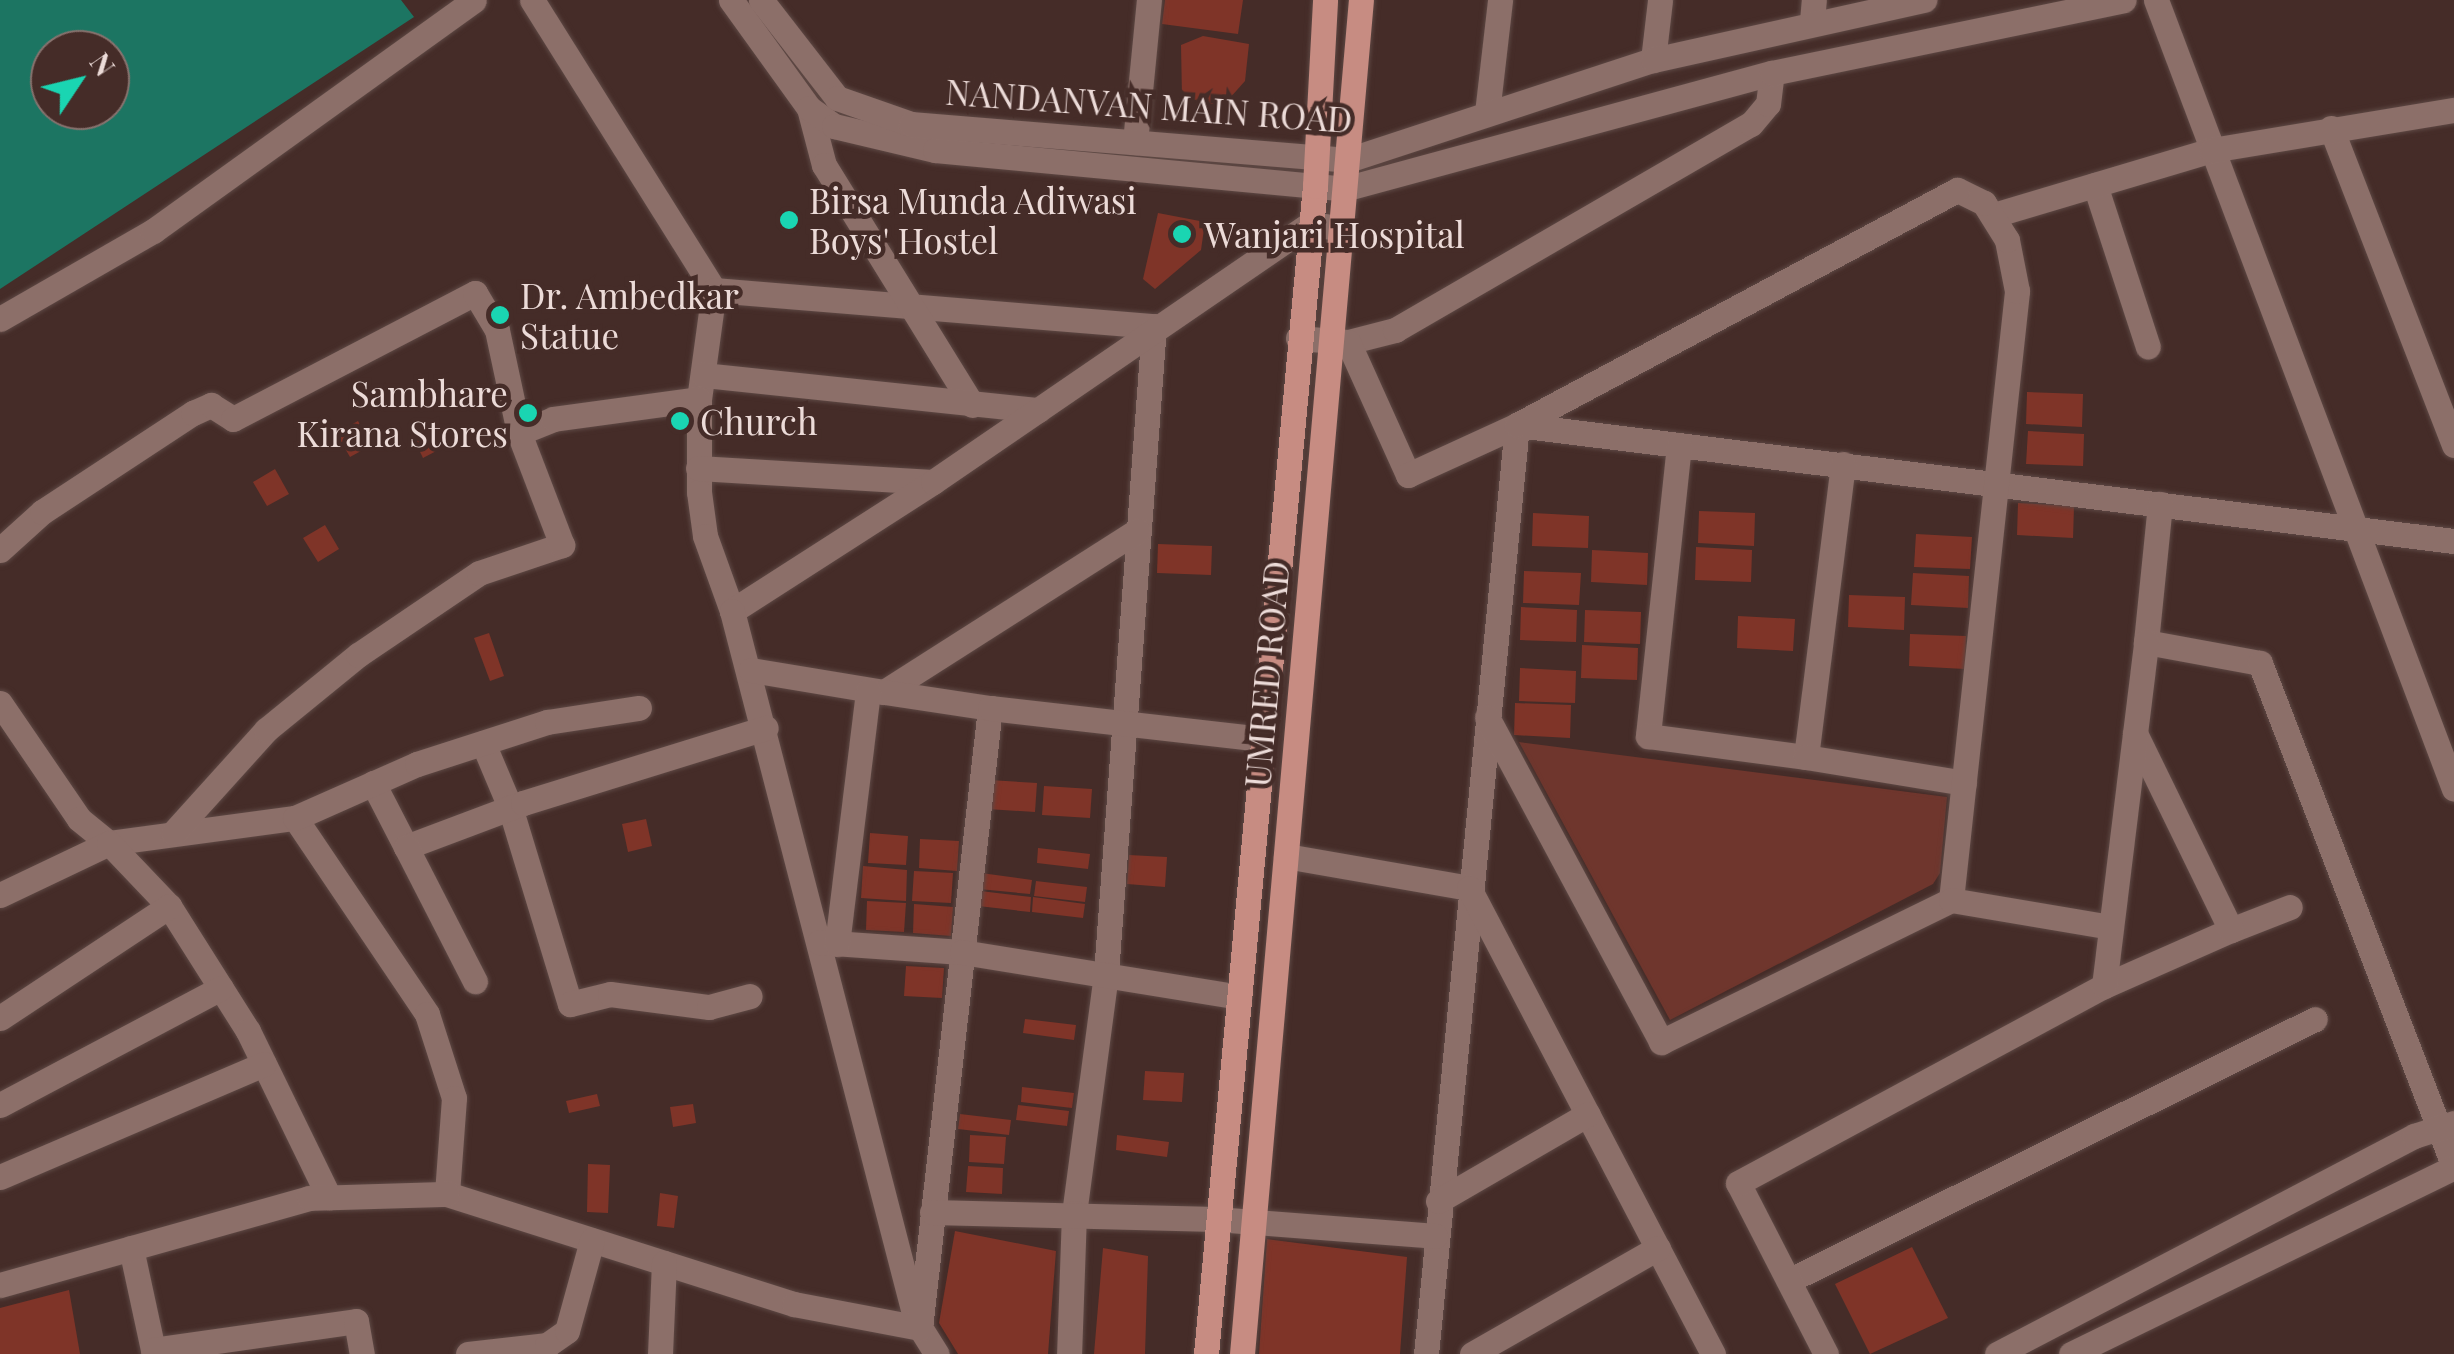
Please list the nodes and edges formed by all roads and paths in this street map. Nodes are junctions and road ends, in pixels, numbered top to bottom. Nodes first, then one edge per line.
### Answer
1 (474, 0) edge
2 (532, 0) edge
3 (731, 0) edge
4 (760, 0) edge
5 (1149, 0) edge
6 (1325, 0) edge
7 (1361, 0) edge
8 (1500, 0) edge
9 (1660, 0) edge
10 (1924, 0) edge
11 (2123, 0) edge
12 (2156, 0) edge
13 (1813, 10) edge
14 (1653, 60) junction
15 (1772, 73) junction
16 (809, 108) junction
17 (2454, 110) edge
18 (1487, 112) junction
19 (2331, 128) junction
20 (1136, 142) junction
21 (2212, 150) junction
22 (1316, 157) junction
23 (1348, 160) junction
24 (2095, 185) junction
25 (1315, 186) junction
26 (1344, 188) junction
27 (1994, 215) junction
28 (1310, 224) junction
29 (1340, 228) junction
30 (714, 290) junction
31 (916, 306) junction
32 (0, 319) edge
33 (1154, 326) junction
34 (1298, 338) junction
35 (1339, 341) junction
36 (2148, 347) dead end
37 (701, 387) junction
38 (972, 405) junction
39 (1038, 410) junction
40 (1517, 425) junction
41 (520, 433) junction
42 (1679, 445) junction
43 (2454, 445) edge
44 (1843, 464) junction
45 (698, 468) junction
46 (933, 482) junction
47 (1996, 483) junction
48 (2160, 504) junction
49 (2353, 529) junction
50 (1138, 530) junction
51 (2454, 541) edge
52 (0, 550) edge
53 (732, 611) junction
54 (2146, 642) junction
55 (751, 670) junction
56 (876, 692) junction
57 (0, 703) edge
58 (639, 708) dead end
59 (990, 708) junction
60 (1487, 717) junction
61 (1124, 724) junction
62 (766, 728) junction
63 (2135, 734) junction
64 (1260, 740) junction
65 (483, 743) junction
66 (1806, 758) junction
67 (1964, 782) junction
68 (374, 783) junction
69 (2454, 789) edge
70 (510, 808) junction
71 (295, 818) junction
72 (172, 833) junction
73 (110, 843) junction
74 (406, 847) junction
75 (1286, 856) junction
76 (1469, 888) junction
77 (0, 895) edge
78 (1951, 900) junction
79 (169, 906) junction
80 (2290, 907) dead end
81 (2111, 927) junction
82 (2231, 930) junction
83 (828, 943) junction
84 (962, 952) junction
85 (1106, 974) junction
86 (475, 981) dead end
87 (2104, 986) junction
88 (221, 988) junction
89 (750, 996) dead end
90 (1239, 997) junction
91 (0, 1018) edge
92 (2315, 1019) dead end
93 (264, 1064) junction
94 (0, 1104) edge
95 (1588, 1114) junction
96 (2447, 1125) edge
97 (2454, 1167) edge
98 (0, 1177) edge
99 (448, 1194) junction
100 (329, 1197) junction
101 (1438, 1201) junction
102 (932, 1212) junction
103 (1074, 1214) junction
104 (1216, 1219) junction
105 (1253, 1221) junction
106 (1435, 1236) junction
107 (592, 1240) junction
108 (131, 1248) junction
109 (1658, 1248) junction
110 (664, 1263) junction
111 (1790, 1280) junction
112 (0, 1285) edge
113 (920, 1328) junction
114 (154, 1352) edge
115 (362, 1354) edge
116 (468, 1354) edge
117 (660, 1354) edge
118 (937, 1354) edge
119 (1069, 1354) edge
120 (1206, 1354) edge
121 (1242, 1354) edge
122 (1426, 1354) edge
123 (1472, 1354) edge
124 (1713, 1354) edge
125 (1826, 1354) edge
126 (1997, 1354) edge
127 (2071, 1354) edge

1 - 32 street
2 - 30 street
3 - 16 street
4 - 20 street, NANDANVAN MAIN ROAD
5 - 20 street
6 - 22 main road
7 - 23 main road, UMRED ROAD
8 - 18 street
9 - 14 street
10 - 13 street, NANDANVAN MAIN ROAD
11 - 15 street
12 - 21 street
13 - 14 street, NANDANVAN MAIN ROAD
14 - 18 street, NANDANVAN MAIN ROAD
15 - 26 street
15 - 35 street
16 - 25 street
16 - 31 street
17 - 19 street
18 - 23 street, NANDANVAN MAIN ROAD
19 - 21 street
19 - 43 street
20 - 22 street, NANDANVAN MAIN ROAD
21 - 24 street
21 - 49 street
22 - 23 street, NANDANVAN MAIN ROAD
22 - 25 main road
23 - 26 main road, UMRED ROAD
24 - 27 street
24 - 36 street
25 - 26 street
25 - 28 main road
26 - 29 main road, UMRED ROAD
27 - 40 street
27 - 47 street
28 - 29 street
28 - 33 street
28 - 34 main road
29 - 35 main road, UMRED ROAD
30 - 31 street
30 - 37 street
31 - 33 street
31 - 38 street
33 - 39 street
33 - 50 street
34 - 35 street
34 - 64 main road
35 - 40 street
35 - 75 main road, UMRED ROAD
37 - 38 street
37 - 41 street
37 - 45 street
38 - 39 street
39 - 46 street
40 - 42 street
40 - 60 street
41 - 52 street
41 - 72 street
42 - 44 street
42 - 66 street
44 - 47 street
44 - 66 street
45 - 46 street
45 - 53 street
46 - 53 street
47 - 48 street
47 - 67 street
48 - 49 street
48 - 54 street
49 - 51 street
49 - 69 street
50 - 56 street
50 - 61 street
53 - 55 street
54 - 63 street
54 - 96 street
55 - 56 street
55 - 62 street
56 - 59 street
56 - 83 street
57 - 73 street
58 - 65 street
59 - 61 street
59 - 84 street
60 - 76 street
60 - 78 street
61 - 64 street
61 - 85 street
62 - 70 street
62 - 83 street
63 - 81 street
63 - 82 street
64 - 90 main road
65 - 68 street
65 - 70 street
66 - 67 street
67 - 78 street
68 - 71 street
68 - 74 street
70 - 74 street
70 - 89 street
71 - 72 street
71 - 99 street
72 - 73 street
73 - 77 street
73 - 79 street
74 - 86 street
75 - 76 street
75 - 105 main road, UMRED ROAD
76 - 95 street
76 - 101 street
78 - 81 street
79 - 88 street
79 - 91 street
80 - 82 street
81 - 87 street
82 - 87 street
83 - 84 street
83 - 113 street
84 - 85 street
84 - 102 street
85 - 90 street
85 - 103 street
87 - 111 street
88 - 93 street
88 - 94 street
90 - 104 main road
92 - 111 street
93 - 98 street
93 - 100 street
95 - 101 street
95 - 109 street
96 - 97 street
96 - 126 street
97 - 127 street
99 - 100 street
99 - 107 street
100 - 108 street
101 - 106 street
102 - 103 street
102 - 113 street
103 - 104 street
103 - 119 street
104 - 105 street
104 - 120 main road
105 - 106 street
105 - 121 main road, UMRED ROAD
106 - 122 street
107 - 110 street
107 - 116 street
108 - 112 street
108 - 114 street
109 - 123 street
109 - 124 street
110 - 113 street
110 - 117 street
111 - 125 street
113 - 118 street
114 - 115 street

